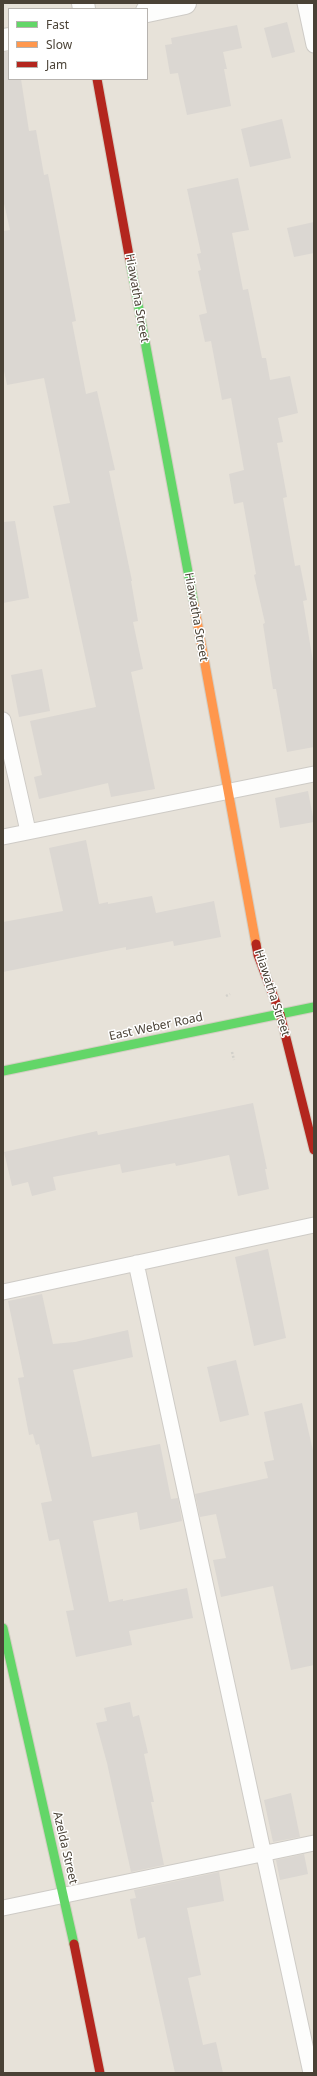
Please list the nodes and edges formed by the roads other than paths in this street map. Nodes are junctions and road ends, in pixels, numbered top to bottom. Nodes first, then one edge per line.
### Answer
1 (185, 3) edge
2 (305, 3) edge
3 (148, 11) edge
4 (314, 45) edge
5 (97, 80) edge
6 (3, 720) edge
7 (314, 774) edge
8 (228, 791) junction
9 (28, 831) junction
10 (3, 837) edge
11 (314, 1007) edge
12 (280, 1014) junction
13 (3, 1071) edge
14 (314, 1150) edge
15 (314, 1225) edge
16 (136, 1263) junction
17 (3, 1292) edge
18 (3, 1628) edge
19 (314, 1843) edge
20 (264, 1852) junction
21 (64, 1896) junction
22 (3, 1908) edge
23 (100, 2073) edge
24 (311, 2073) edge

1 - 3 street
2 - 4 lane
5 - 8 street, Hiawatha Street
6 - 9 lane
7 - 8 lane
8 - 9 lane
8 - 12 street, Hiawatha Street
9 - 10 lane
11 - 12 street, East Weber Road
12 - 13 street, East Weber Road
12 - 14 street, Hiawatha Street
15 - 16 lane
16 - 17 lane
16 - 20 lane
18 - 21 street, Azelda Street
19 - 20 lane
20 - 21 lane
20 - 24 lane
21 - 22 lane
21 - 23 street, Azelda Street

